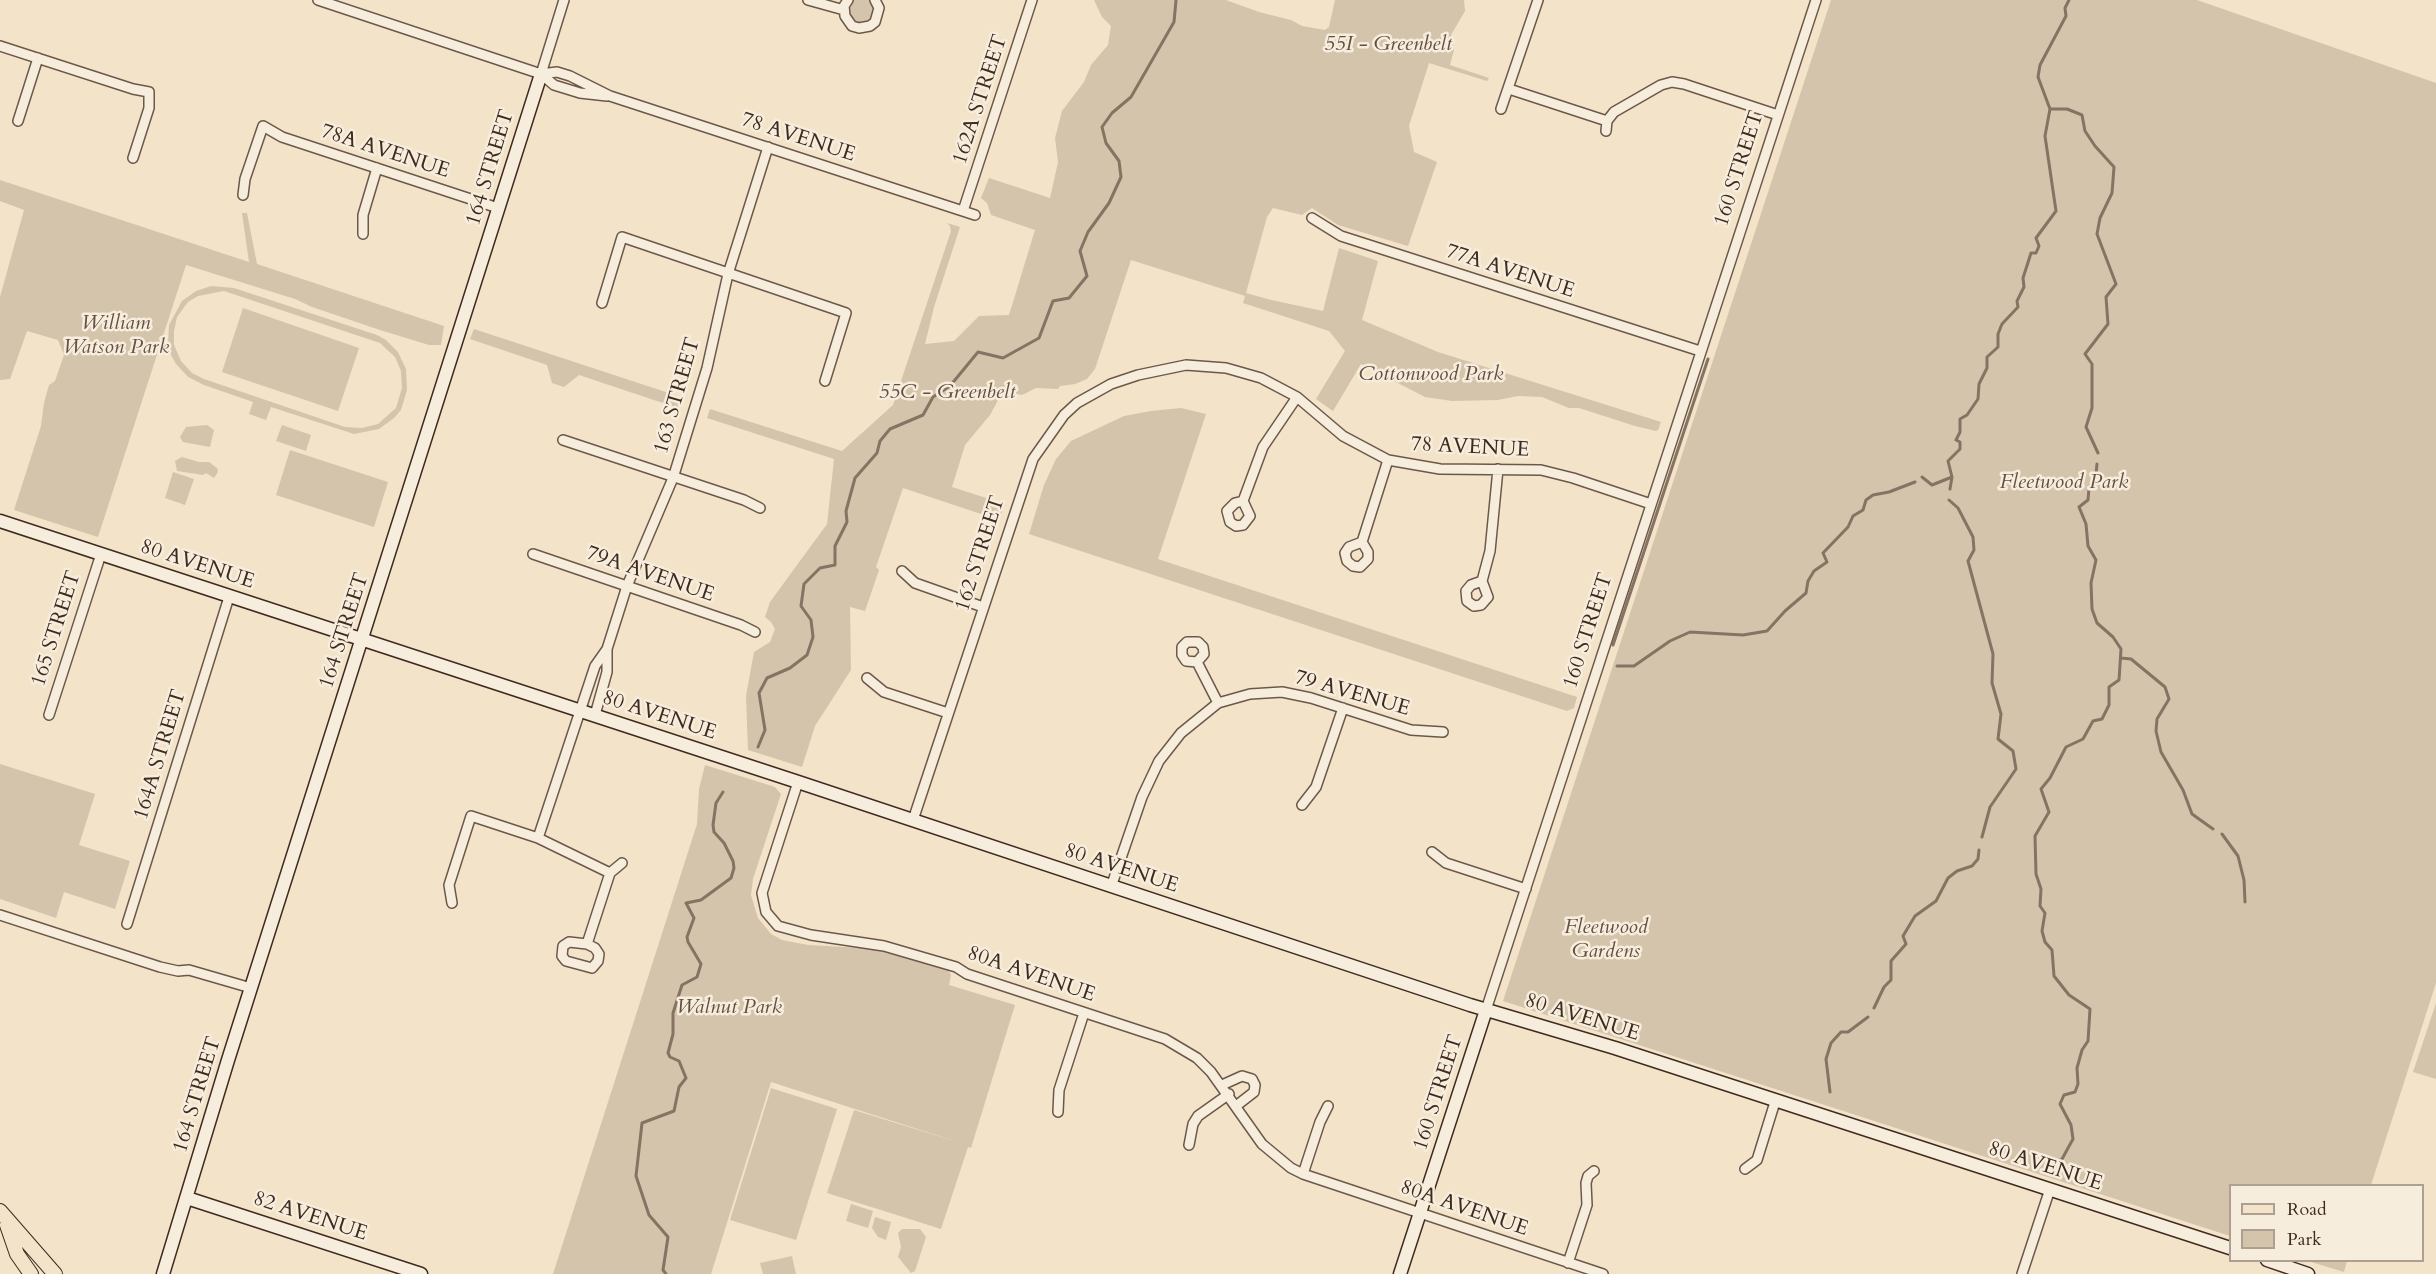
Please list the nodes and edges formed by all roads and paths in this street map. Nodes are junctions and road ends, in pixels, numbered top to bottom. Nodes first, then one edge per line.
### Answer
1 (318, 0) edge
2 (564, 0) edge
3 (808, 0) edge
4 (848, 0) edge
5 (875, 0) edge
6 (1032, 0) edge
7 (1538, 0) edge
8 (1816, 0) edge
9 (844, 10) junction
10 (0, 46) edge
11 (38, 58) junction
12 (541, 74) junction
13 (1509, 89) junction
14 (610, 96) junction
15 (1501, 109) dead end
16 (1778, 115) junction
17 (18, 121) dead end
18 (768, 147) junction
19 (133, 158) dead end
20 (377, 168) junction
21 (243, 195) dead end
22 (498, 208) junction
23 (963, 211) junction
24 (975, 215) dead end
25 (1312, 218) dead end
26 (363, 234) dead end
27 (728, 274) junction
28 (602, 303) dead end
29 (1700, 351) junction
30 (1165, 369) joint
31 (825, 381) dead end
32 (1297, 397) junction
33 (563, 440) dead end
34 (1388, 460) junction
35 (1498, 469) junction
36 (673, 478) junction
37 (1243, 501) dead end
38 (1651, 504) junction
39 (760, 508) dead end
40 (0, 521) edge
41 (1362, 542) dead end
42 (101, 554) junction
43 (533, 554) dead end
44 (902, 571) dead end
45 (1482, 581) dead end
46 (627, 586) junction
47 (229, 597) junction
48 (983, 607) junction
49 (755, 632) dead end
50 (362, 640) junction
51 (607, 649) junction
52 (1197, 662) dead end
53 (867, 678) dead end
54 (1218, 703) junction
55 (1342, 708) junction
56 (580, 710) junction
57 (948, 713) junction
58 (49, 715) dead end
59 (595, 715) junction
60 (1443, 732) dead end
61 (798, 782) junction
62 (1302, 805) dead end
63 (913, 820) junction
64 (538, 838) junction
65 (1432, 852) dead end
66 (622, 863) dead end
67 (610, 873) junction
68 (1111, 886) junction
69 (1526, 889) junction
70 (452, 903) dead end
71 (0, 915) edge
72 (127, 924) dead end
73 (587, 944) dead end
74 (251, 988) junction
75 (1486, 1010) junction
76 (1084, 1013) junction
77 (1222, 1085) junction
78 (1229, 1094) junction
79 (1775, 1102) junction
80 (1236, 1106) junction
81 (1328, 1106) dead end
82 (1058, 1112) dead end
83 (1189, 1144) dead end
84 (1745, 1169) dead end
85 (1594, 1171) dead end
86 (1303, 1174) junction
87 (2050, 1189) junction
88 (187, 1198) junction
89 (0, 1212) edge
90 (1421, 1213) junction
91 (2229, 1248) edge
92 (2273, 1262) edge
93 (1568, 1263) junction
94 (30, 1274) edge
95 (55, 1274) edge
96 (163, 1274) edge
97 (420, 1274) edge
98 (1400, 1274) edge
99 (1603, 1274) edge
100 (2022, 1274) edge
101 (2308, 1274) edge

1 - 12 street, 78 AVENUE
2 - 12 street, 164 STREET
3 - 9 street
4 - 9 street
5 - 9 street
6 - 23 street, 162A STREET
7 - 13 street
8 - 16 street, 160 STREET
10 - 11 street
11 - 17 street
11 - 19 street
12 - 14 street, 78 AVENUE
12 - 14 street, 78 AVENUE
12 - 22 street, 164 STREET
13 - 15 street
13 - 16 street
14 - 18 street, 78 AVENUE
16 - 29 street, 160 STREET
18 - 23 street, 78 AVENUE
18 - 27 street, 163 STREET
20 - 21 street, 78A AVENUE
20 - 22 street, 78A AVENUE
20 - 26 street
22 - 50 street, 164 STREET
23 - 24 street, 78 AVENUE
25 - 29 street, 77A AVENUE
27 - 28 street
27 - 31 street
27 - 36 street, 163 STREET
29 - 38 street, 160 STREET
30 - 32 street, 78 AVENUE
30 - 48 street, 162 STREET
32 - 34 street, 78 AVENUE
32 - 37 street
33 - 36 street
34 - 35 street, 78 AVENUE
34 - 41 street
35 - 38 street, 78 AVENUE
35 - 45 street
36 - 39 street
36 - 46 street, 163 STREET
38 - 69 street, 160 STREET
40 - 42 street, 80 AVENUE
42 - 47 street, 80 AVENUE
42 - 58 street, 165 STREET
43 - 46 street, 79A AVENUE
44 - 48 street
46 - 49 street, 79A AVENUE
46 - 51 street, 163 STREET
47 - 50 street, 80 AVENUE
47 - 72 street, 164A STREET
48 - 57 street, 162 STREET
50 - 56 street, 80 AVENUE
50 - 74 street, 164 STREET
51 - 56 street, 163 STREET
51 - 59 street, 163 STREET
52 - 54 street
53 - 57 street
54 - 55 street, 79 AVENUE
54 - 68 street
55 - 60 street, 79 AVENUE
55 - 62 street
56 - 59 street, 80 AVENUE
56 - 64 street, 163 STREET
57 - 63 street, 162 STREET
59 - 61 street, 80 AVENUE
61 - 63 street, 80 AVENUE
61 - 76 street, 80A AVENUE
63 - 68 street, 80 AVENUE
64 - 67 street
64 - 70 street
65 - 69 street
66 - 67 street
67 - 73 street
68 - 75 street, 80 AVENUE
69 - 75 street, 160 STREET
71 - 74 street
74 - 88 street, 164 STREET
75 - 79 street, 80 AVENUE
75 - 90 street, 160 STREET
76 - 77 street, 80A AVENUE
76 - 82 street
77 - 78 street, 80A AVENUE
77 - 80 street
78 - 80 street, 80A AVENUE
78 - 83 street
79 - 84 street
79 - 87 street, 80 AVENUE
80 - 86 street, 80A AVENUE
81 - 86 street
85 - 93 street
86 - 90 street, 80A AVENUE
87 - 91 street, 80 AVENUE
87 - 100 street
88 - 96 street, 164 STREET
88 - 97 street, 82 AVENUE
89 - 94 main road
89 - 95 main road
90 - 93 street, 80A AVENUE
90 - 98 street, 160 STREET
92 - 101 street
93 - 99 street, 80A AVENUE

